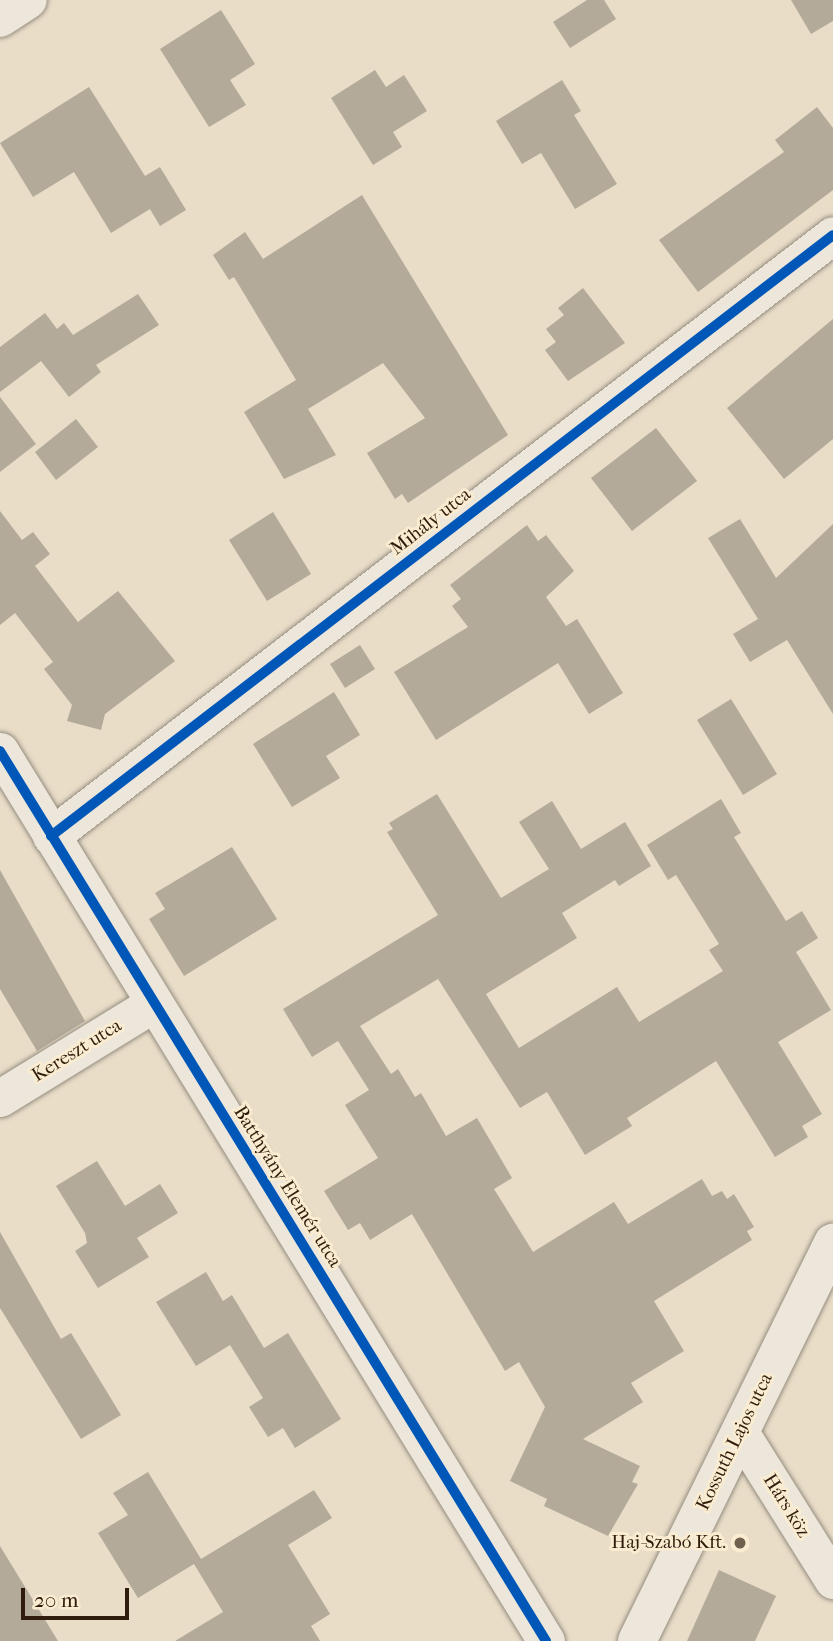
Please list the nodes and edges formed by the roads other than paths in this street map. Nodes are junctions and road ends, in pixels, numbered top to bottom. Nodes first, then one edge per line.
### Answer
1 (28, 0) edge
2 (0, 18) edge
3 (833, 235) edge
4 (0, 751) edge
5 (51, 836) junction
6 (153, 1004) junction
7 (0, 1098) edge
8 (833, 1243) edge
9 (740, 1432) junction
10 (833, 1580) edge
11 (546, 1641) edge
12 (637, 1641) edge

1 - 2 street
3 - 5 street, Mihály utca
4 - 5 street, Batthyány Elemér utca
5 - 6 street, Batthyány Elemér utca
6 - 7 street, Kereszt utca
6 - 11 street, Batthyány Elemér utca
8 - 9 street, Kossuth Lajos utca
9 - 10 street, Hárs köz
9 - 12 street, Kossuth Lajos utca

